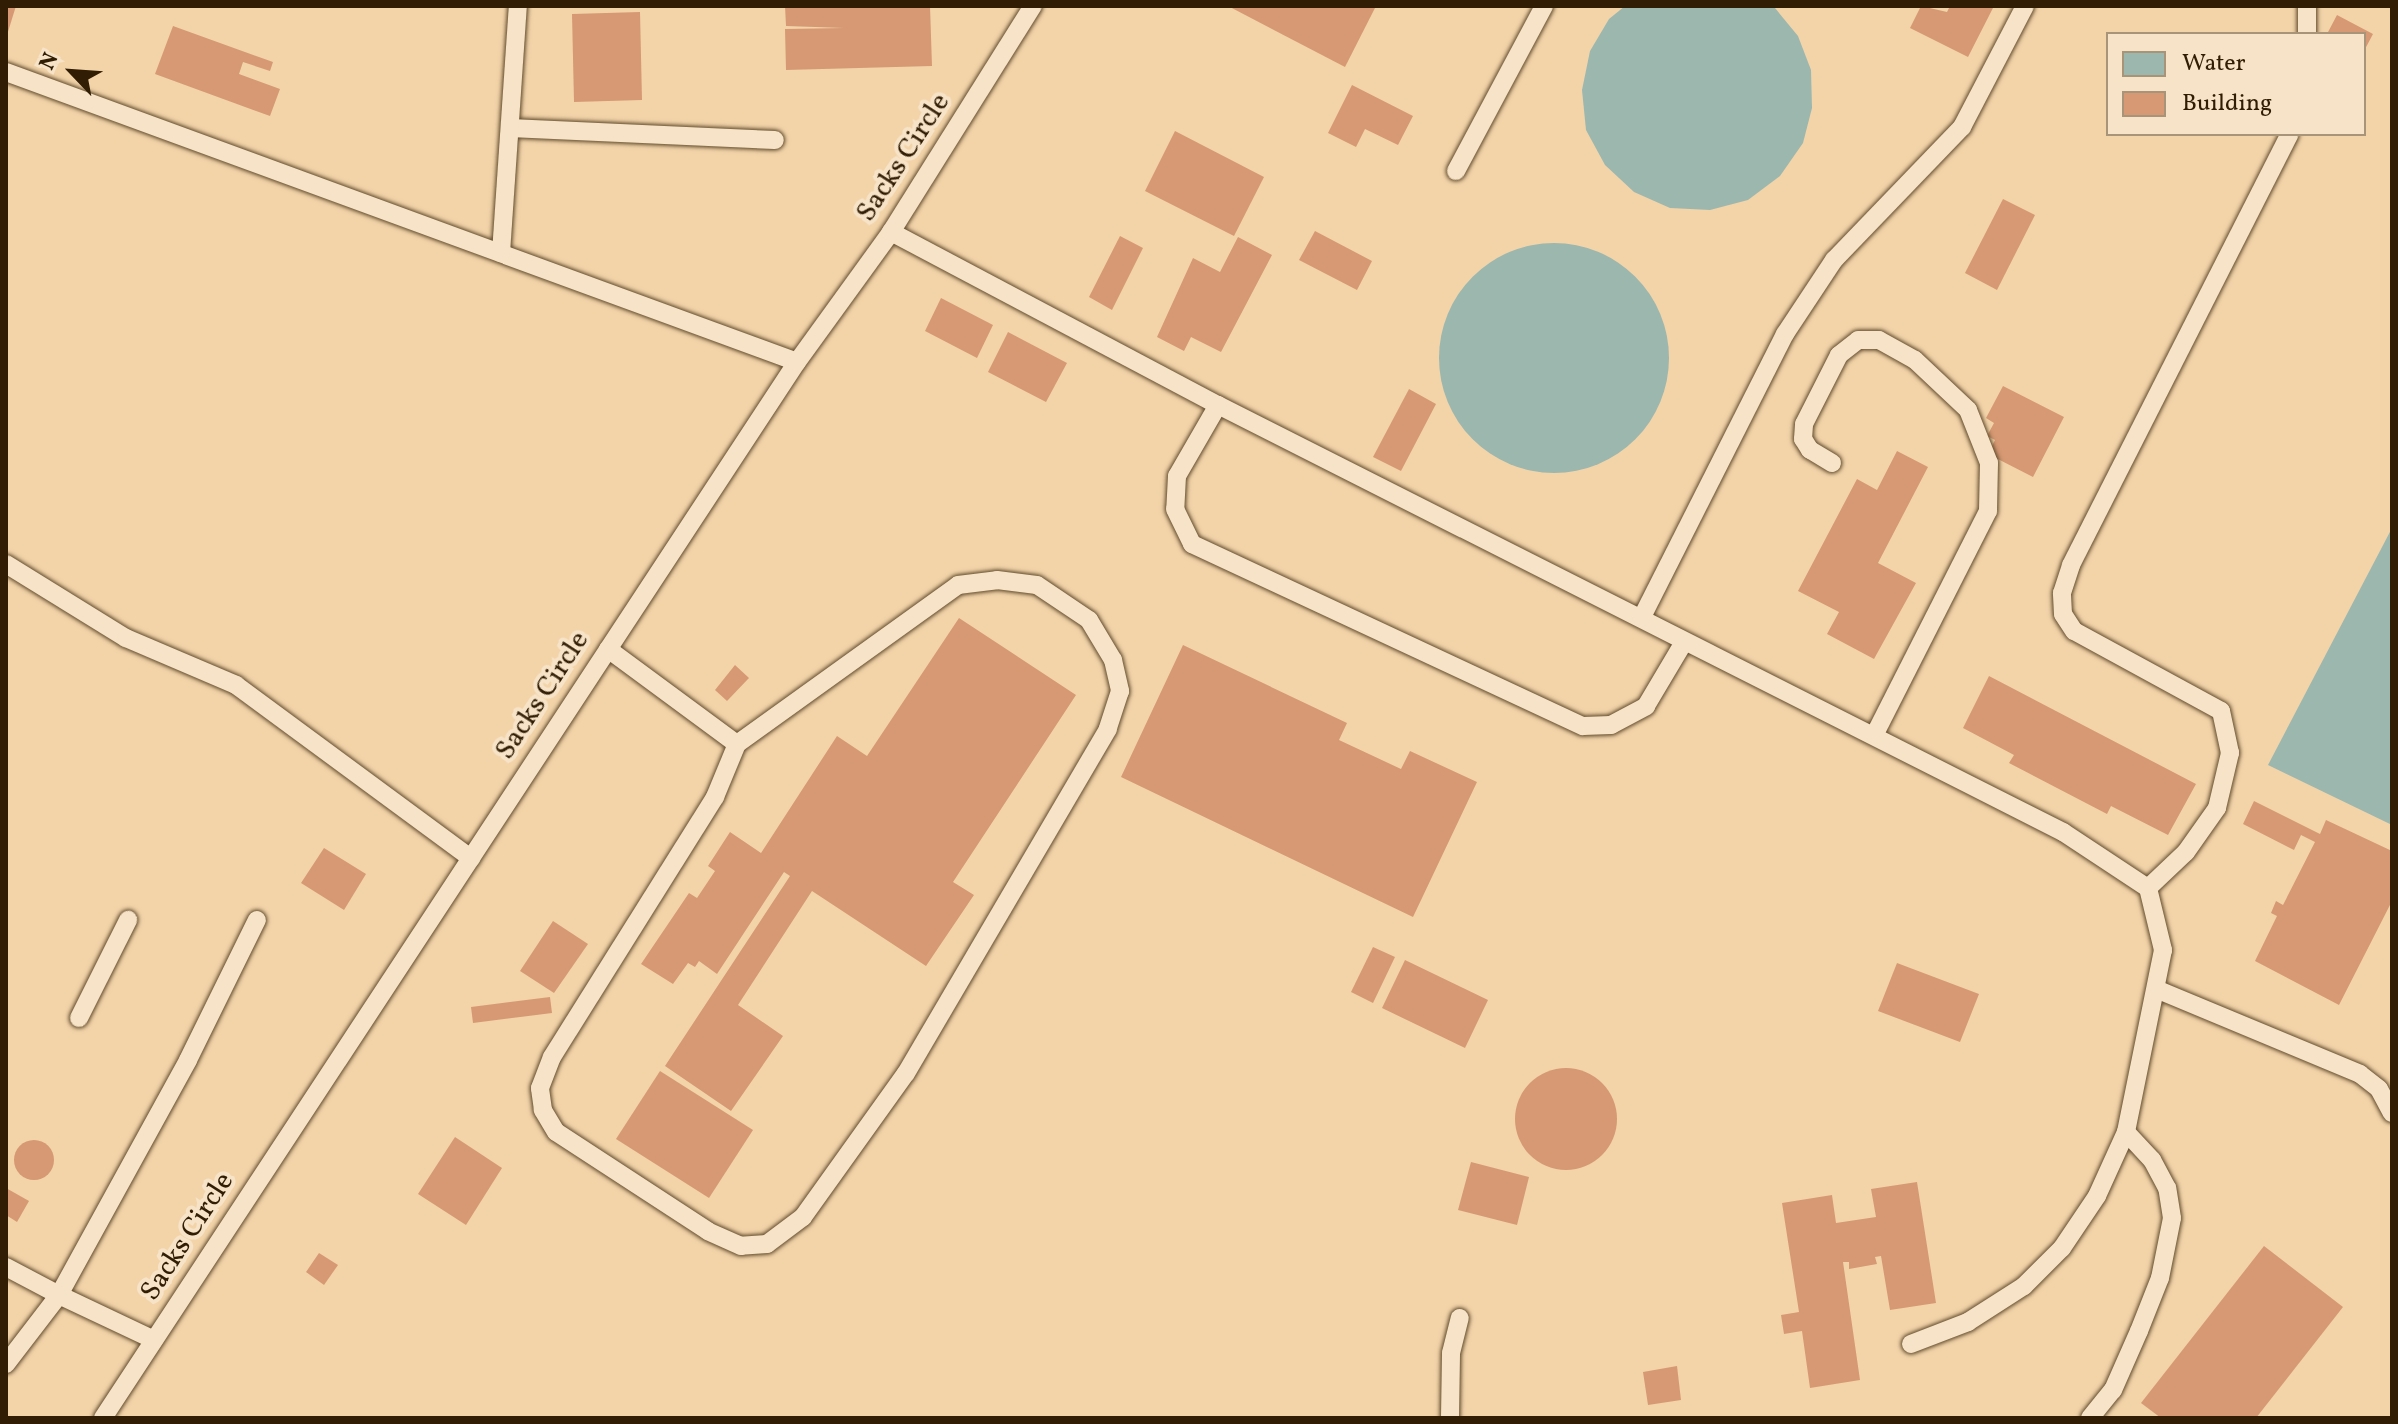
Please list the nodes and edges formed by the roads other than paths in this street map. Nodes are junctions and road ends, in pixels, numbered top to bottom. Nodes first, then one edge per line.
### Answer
1 (518, 6) edge
2 (1033, 6) edge
3 (1544, 6) edge
4 (2025, 6) edge
5 (2307, 6) edge
6 (2307, 32) edge
7 (6, 72) edge
8 (510, 128) junction
9 (2289, 136) edge
10 (775, 140) dead end
11 (1456, 171) dead end
12 (891, 232) junction
13 (501, 253) junction
14 (797, 362) junction
15 (1218, 405) junction
16 (1832, 463) dead end
17 (6, 564) edge
18 (1642, 617) junction
19 (1684, 642) junction
20 (608, 649) junction
21 (1875, 734) junction
22 (737, 744) junction
23 (471, 858) junction
24 (2148, 888) junction
25 (128, 920) dead end
26 (257, 920) dead end
27 (2156, 989) junction
28 (79, 1018) dead end
29 (2392, 1113) edge
30 (2126, 1132) junction
31 (6, 1267) edge
32 (59, 1295) junction
33 (1460, 1318) dead end
34 (154, 1340) junction
35 (1911, 1344) dead end
36 (6, 1364) edge
37 (103, 1418) edge
38 (1450, 1418) edge
39 (2090, 1418) edge

1 - 8 lane
2 - 12 lane, Sacks Circle
3 - 11 lane
4 - 18 lane
5 - 6 lane
7 - 13 lane
8 - 10 lane
8 - 13 lane
9 - 24 lane
12 - 14 lane, Sacks Circle
12 - 15 lane
13 - 14 lane
14 - 20 lane, Sacks Circle
15 - 18 lane
15 - 19 lane
16 - 21 lane
17 - 23 lane
18 - 19 lane
19 - 21 lane
20 - 22 lane
20 - 23 lane, Sacks Circle
21 - 24 lane
22 - 22 lane
23 - 34 lane, Sacks Circle
24 - 27 lane
25 - 28 lane
26 - 32 lane
27 - 29 lane
27 - 30 lane
30 - 35 lane
30 - 39 lane
31 - 32 lane
32 - 34 lane
32 - 36 lane
33 - 38 lane
34 - 37 lane, Sacks Circle

